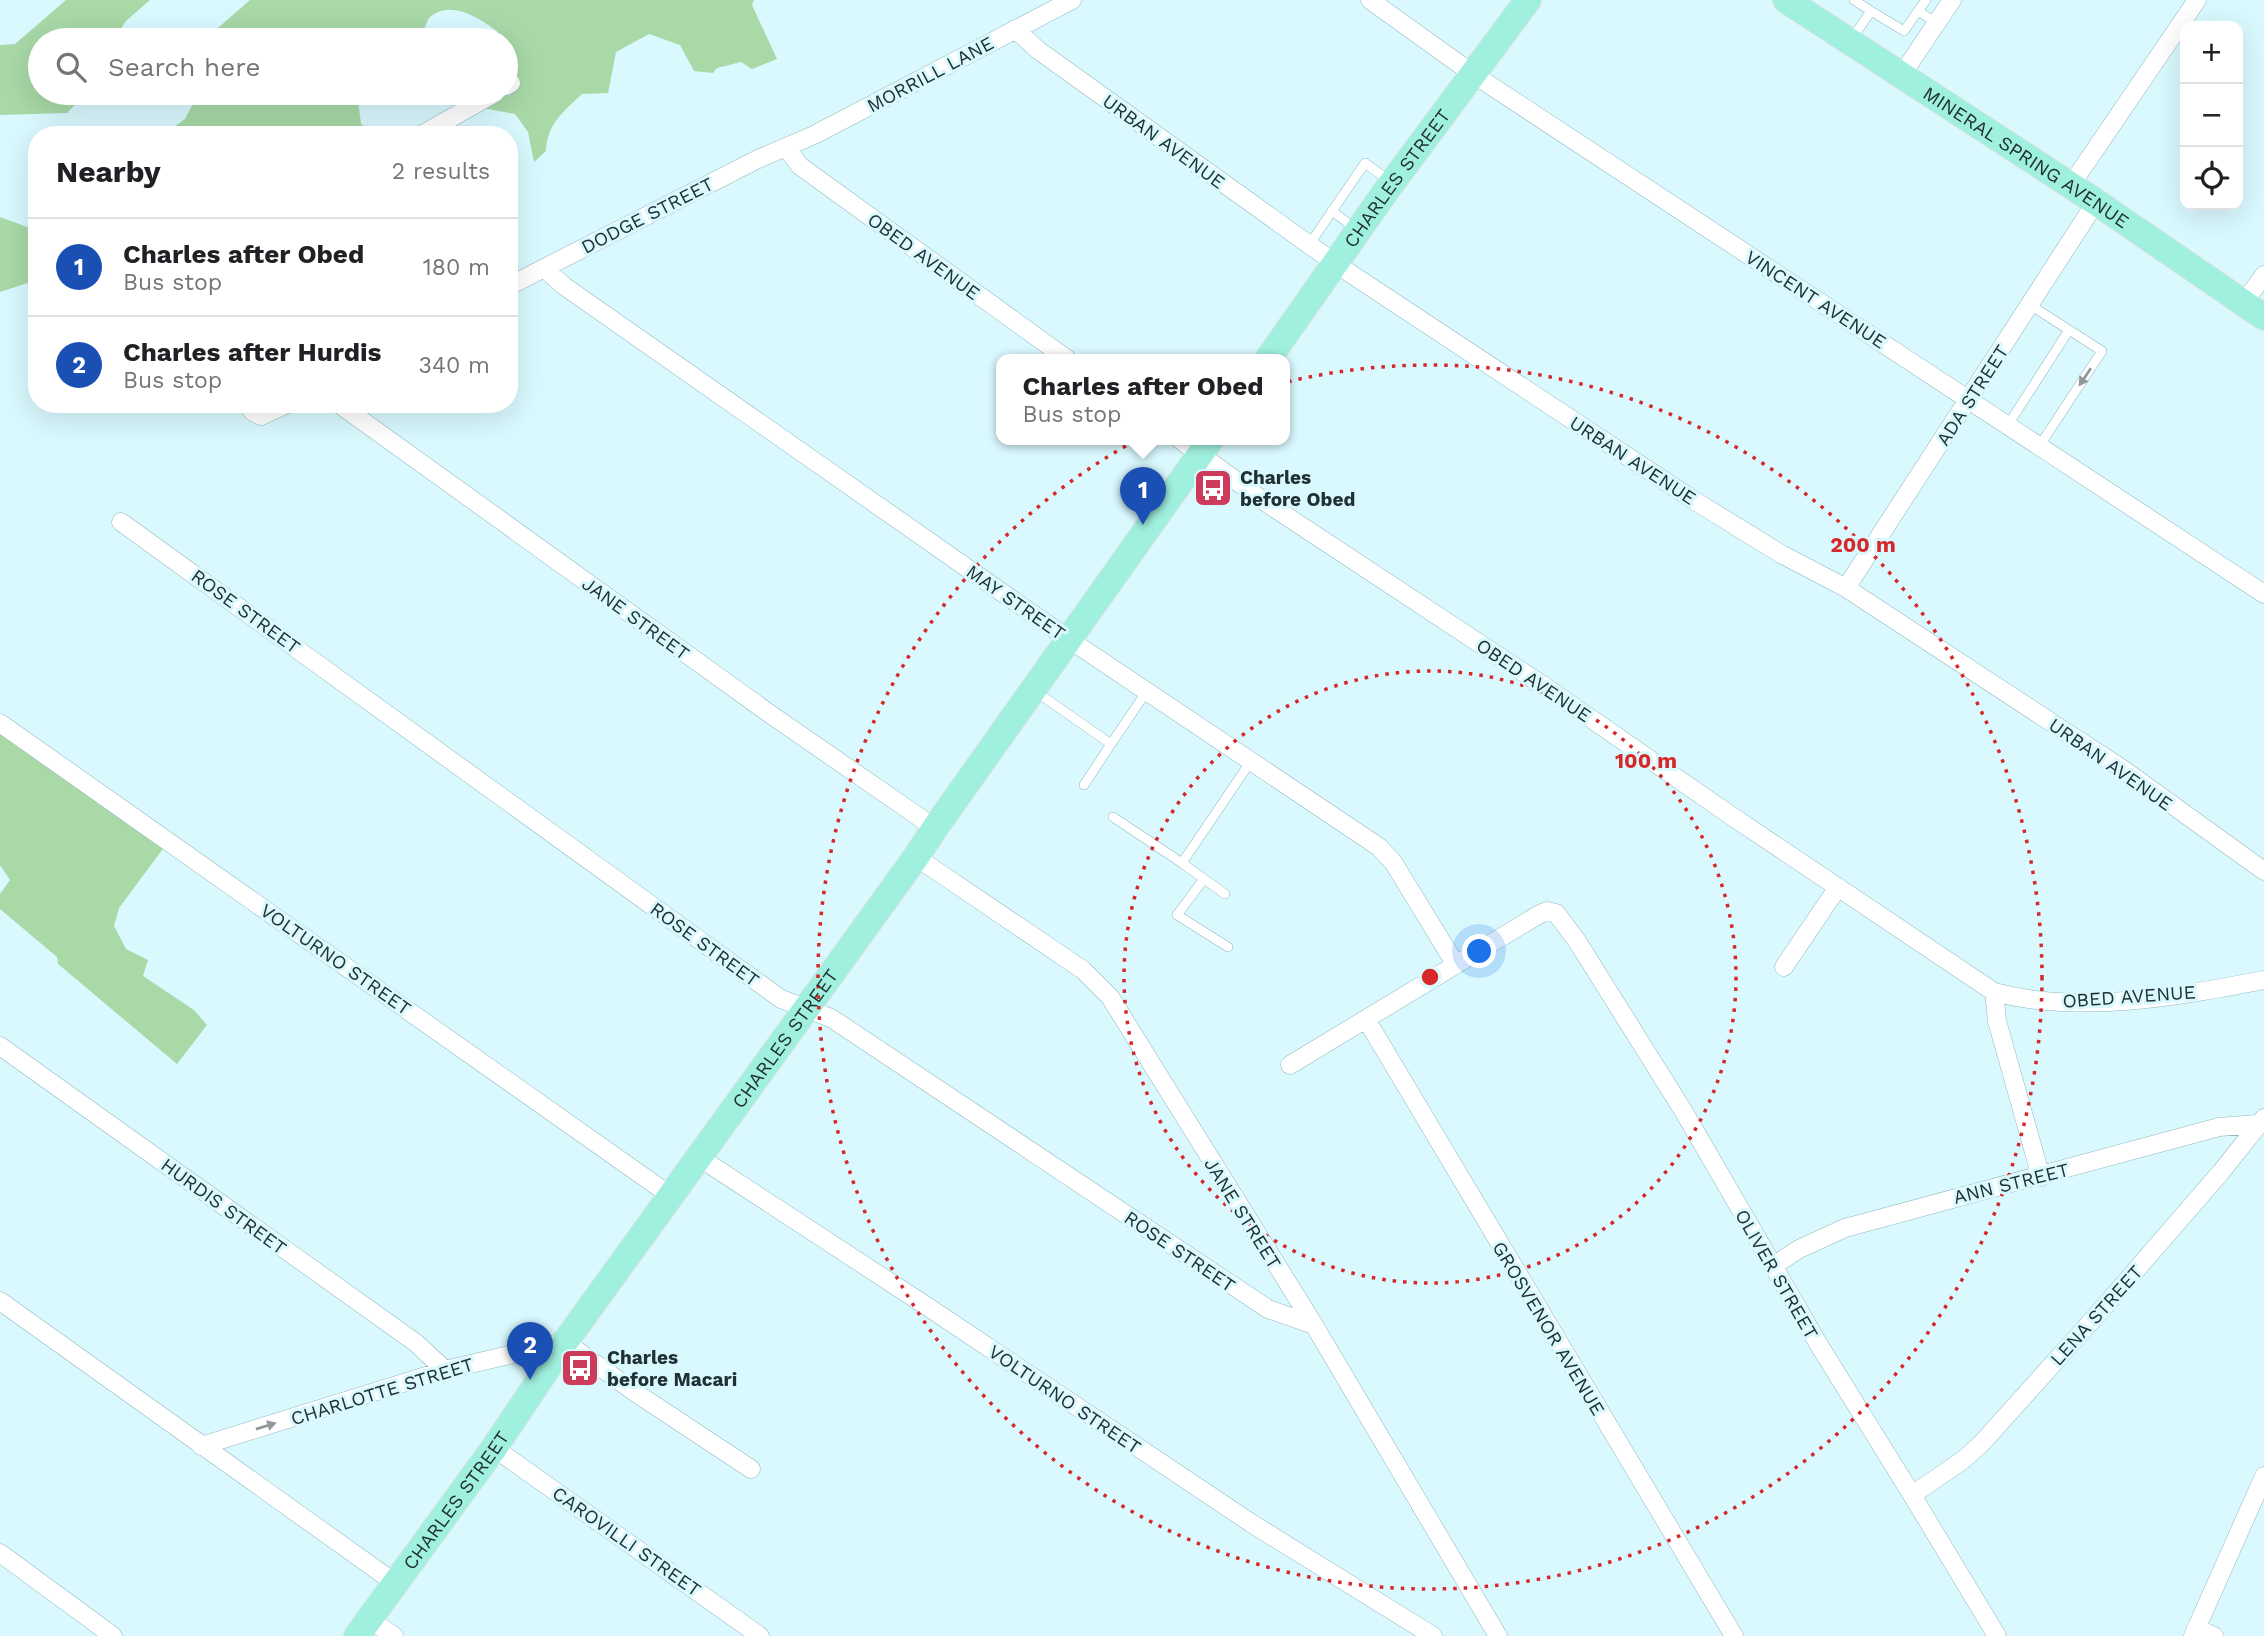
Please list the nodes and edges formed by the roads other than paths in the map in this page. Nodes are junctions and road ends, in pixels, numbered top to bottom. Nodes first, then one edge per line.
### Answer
1 (1072, 0) edge
2 (1370, 0) edge
3 (1528, 0) edge
4 (1786, 0) edge
5 (1854, 0) edge
6 (1926, 0) edge
7 (1952, 0) edge
8 (2197, 0) edge
9 (1871, 10) junction
10 (1918, 11) junction
11 (1937, 23) junction
12 (1015, 29) junction
13 (1850, 42) junction
14 (1473, 74) junction
15 (1901, 76) junction
16 (474, 105) edge
17 (437, 126) edge
18 (787, 149) junction
19 (1392, 183) junction
20 (2071, 185) junction
21 (2096, 201) junction
22 (1332, 211) junction
23 (1359, 231) junction
24 (1309, 245) junction
25 (1335, 264) junction
26 (544, 268) junction
27 (2264, 275) edge
28 (518, 281) edge
29 (2030, 305) junction
30 (2254, 310) edge
31 (2069, 330) junction
32 (1060, 354) edge
33 (1272, 354) edge
34 (1970, 400) junction
35 (352, 413) edge
36 (2008, 425) junction
37 (2040, 445) junction
38 (1206, 447) edge
39 (121, 522) dead end
40 (1846, 588) junction
41 (2264, 594) edge
42 (1070, 640) junction
43 (1034, 690) junction
44 (1147, 691) junction
45 (0, 723) edge
46 (1111, 744) junction
47 (1251, 761) junction
48 (1084, 785) dead end
49 (1113, 817) dead end
50 (935, 828) junction
51 (916, 858) junction
52 (1182, 863) junction
53 (2264, 871) edge
54 (1204, 879) junction
55 (1838, 887) junction
56 (1225, 894) dead end
57 (1228, 947) dead end
58 (1456, 965) junction
59 (1784, 967) dead end
60 (2264, 980) edge
61 (1994, 992) junction
62 (806, 1010) junction
63 (1366, 1019) junction
64 (0, 1046) edge
65 (1290, 1065) dead end
66 (2261, 1121) edge
67 (700, 1158) junction
68 (2040, 1177) junction
69 (671, 1196) junction
70 (1773, 1266) junction
71 (0, 1301) edge
72 (1314, 1325) junction
73 (565, 1342) junction
74 (445, 1370) junction
75 (201, 1446) junction
76 (494, 1448) junction
77 (751, 1469) dead end
78 (2264, 1476) edge
79 (1912, 1494) junction
80 (0, 1553) edge
81 (395, 1583) junction
82 (363, 1628) edge
83 (2195, 1632) edge
84 (113, 1636) edge
85 (394, 1636) edge
86 (760, 1636) edge
87 (1433, 1636) edge
88 (1498, 1636) edge
89 (1734, 1636) edge
90 (1997, 1636) edge
91 (2214, 1636) edge

1 - 12 street, MORRILL LANE
2 - 14 street, VINCENT AVENUE
3 - 14 main road, CHARLES STREET
4 - 13 main road, MINERAL SPRING AVENUE
5 - 9 lane
6 - 10 lane
7 - 11 street
8 - 20 street
9 - 10 lane
9 - 13 lane
10 - 11 lane
11 - 15 street
12 - 18 street, MORRILL LANE
12 - 24 street, URBAN AVENUE
13 - 15 main road, MINERAL SPRING AVENUE
14 - 19 main road, CHARLES STREET
14 - 34 street, VINCENT AVENUE
15 - 20 main road, MINERAL SPRING AVENUE
16 - 17 street
18 - 26 street, DODGE STREET
18 - 32 street, OBED AVENUE
19 - 22 lane
19 - 23 main road, CHARLES STREET
20 - 21 main road, MINERAL SPRING AVENUE
21 - 29 street, ADA STREET
21 - 30 main road, MINERAL SPRING AVENUE
22 - 23 lane
22 - 24 lane
23 - 25 main road, CHARLES STREET
24 - 25 street, URBAN AVENUE
25 - 33 main road, CHARLES STREET
25 - 40 street, URBAN AVENUE
26 - 28 street, DODGE STREET
26 - 42 street, MAY STREET
27 - 30 street
29 - 31 lane
29 - 34 street, ADA STREET
31 - 36 lane
31 -> 37 lane
34 - 36 street, VINCENT AVENUE
34 - 40 street, ADA STREET
35 - 50 street, JANE STREET
36 - 37 street, VINCENT AVENUE
37 - 41 street, VINCENT AVENUE
38 - 42 main road, CHARLES STREET
38 - 55 street, OBED AVENUE
39 - 62 street, ROSE STREET
40 - 53 street, URBAN AVENUE
42 - 43 main road, CHARLES STREET
42 - 44 street, MAY STREET
43 - 46 lane
43 - 50 main road, CHARLES STREET
44 - 46 lane
44 - 47 street, MAY STREET
45 - 69 street, VOLTURNO STREET
46 - 48 lane
47 - 52 lane
47 - 58 street, MAY STREET
49 - 52 lane
50 - 51 main road, CHARLES STREET
51 - 62 main road, CHARLES STREET
51 - 72 street, JANE STREET
52 - 54 lane
54 - 56 lane
54 - 57 lane
55 - 59 street
55 - 61 street, OBED AVENUE
58 - 63 street
58 - 70 street, OLIVER STREET
60 - 61 street, OBED AVENUE
61 - 68 street
62 - 67 main road, CHARLES STREET
62 - 72 street, ROSE STREET
63 - 65 street
63 - 89 street, GROSVENOR AVENUE
64 - 74 street, HURDIS STREET
66 - 68 street, ANN STREET
66 - 79 street, LENA STREET
67 - 69 main road, CHARLES STREET
67 - 87 street, VOLTURNO STREET
68 - 70 street, ANN STREET
69 - 73 main road, CHARLES STREET
70 - 79 street, OLIVER STREET
71 - 75 street
72 - 88 street, JANE STREET
73 - 74 street, CHARLOTTE STREET
73 - 76 main road, CHARLES STREET
73 - 77 street
75 -> 74 street, CHARLOTTE STREET
75 - 81 street
76 - 81 main road, CHARLES STREET
76 - 86 street, CAROVILLI STREET
78 - 83 street
79 - 90 street, OLIVER STREET
80 - 84 street
81 - 82 main road, CHARLES STREET
82 - 85 street
83 - 91 street

